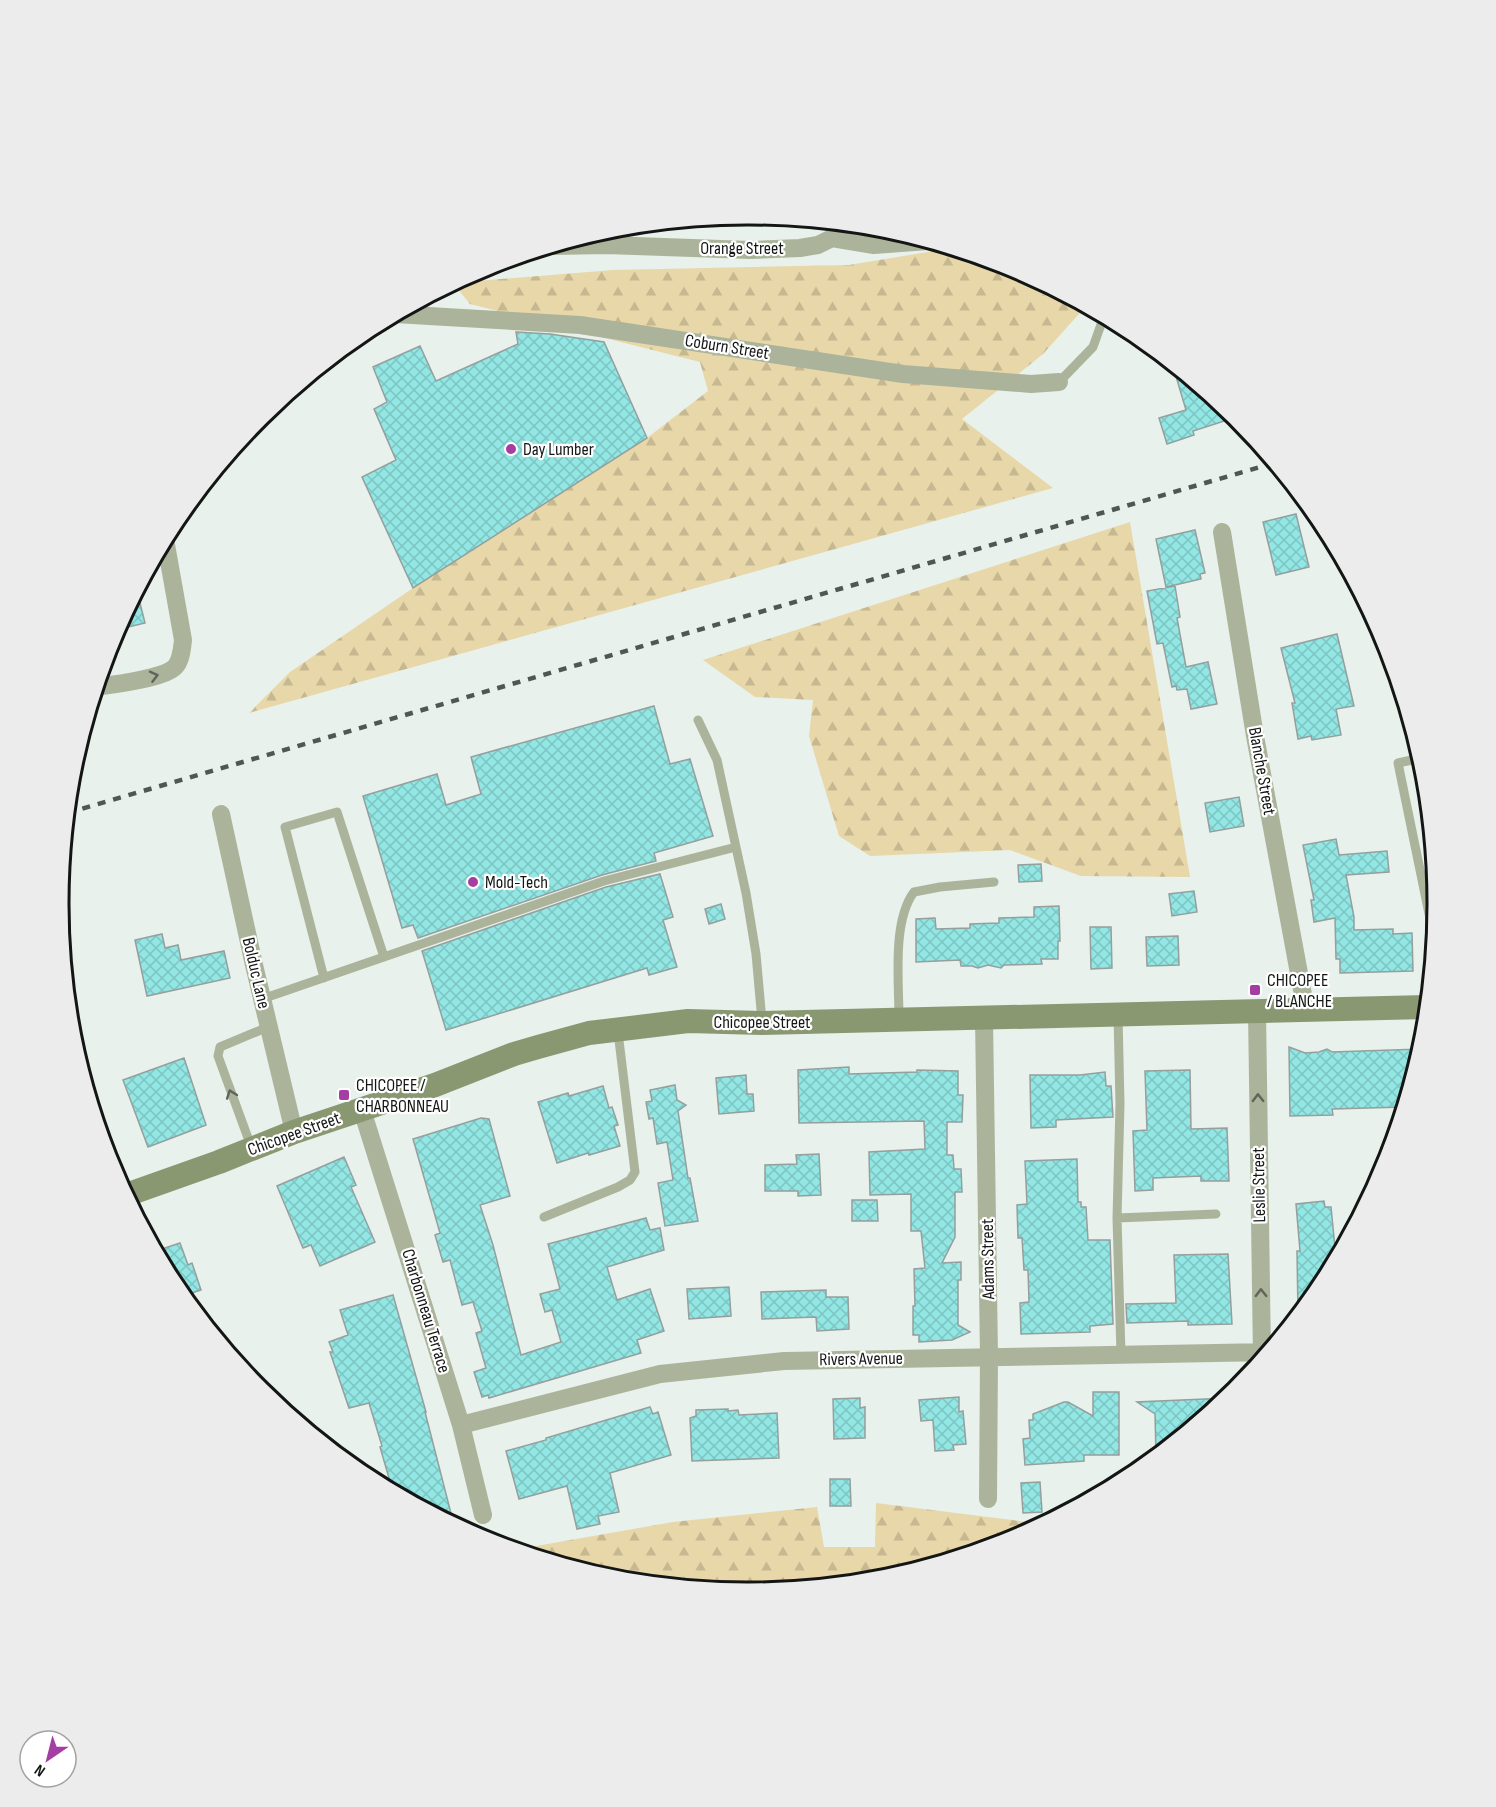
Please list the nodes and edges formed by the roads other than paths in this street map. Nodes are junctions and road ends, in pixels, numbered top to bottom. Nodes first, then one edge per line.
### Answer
1 (839, 230) edge
2 (832, 238) junction
3 (902, 243) edge
4 (583, 245) edge
5 (412, 314) edge
6 (1101, 324) edge
7 (1059, 382) joint
8 (1222, 531) dead end
9 (167, 552) edge
10 (105, 686) edge
11 (698, 720) dead end
12 (1411, 760) edge
13 (221, 814) dead end
14 (736, 847) junction
15 (994, 882) dead end
16 (1427, 904) edge
17 (384, 957) junction
18 (324, 978) junction
19 (262, 999) junction
20 (1418, 1008) edge
21 (1257, 1011) junction
22 (1306, 1011) junction
23 (1118, 1015) junction
24 (984, 1018) junction
25 (899, 1020) junction
26 (762, 1023) junction
27 (268, 1027) junction
28 (617, 1029) junction
29 (362, 1110) junction
30 (294, 1132) junction
31 (252, 1149) junction
32 (134, 1192) edge
33 (1216, 1214) dead end
34 (544, 1217) dead end
35 (1117, 1218) junction
36 (1264, 1344) edge
37 (1121, 1354) junction
38 (1255, 1354) edge
39 (989, 1356) junction
40 (461, 1425) junction
41 (988, 1499) dead end
42 (483, 1515) dead end

1 - 2 street
2 - 3 street, Orange Street
2 - 4 street, Orange Street
5 - 7 street, Coburn Street
6 - 7 lane
8 - 22 street, Blanche Street
10 -> 9 street
11 - 14 lane
12 - 16 lane
13 - 19 street, Bolduc Lane
14 - 17 lane
14 - 26 lane
15 - 25 lane
17 - 18 lane
17 - 18 lane
18 - 19 lane
19 - 27 street, Bolduc Lane
20 - 22 main road, Chicopee Street
21 - 22 main road, Chicopee Street
21 - 23 main road, Chicopee Street
36 -> 21 street, Leslie Street
23 - 24 main road, Chicopee Street
23 - 35 lane
24 - 25 main road, Chicopee Street
24 - 39 street, Adams Street
25 - 26 main road, Chicopee Street
26 - 28 main road, Chicopee Street
27 - 30 street, Bolduc Lane
31 -> 27 lane
28 - 29 main road, Chicopee Street
28 - 34 lane
29 - 30 main road, Chicopee Street
29 - 40 street, Charbonneau Terrace
30 - 31 main road, Chicopee Street
31 - 32 main road, Chicopee Street
33 - 35 lane
35 - 37 lane
37 - 38 street, Rivers Avenue
37 - 39 street, Rivers Avenue
39 - 40 street, Rivers Avenue
39 - 41 street, Adams Street
40 - 42 street, Charbonneau Terrace

